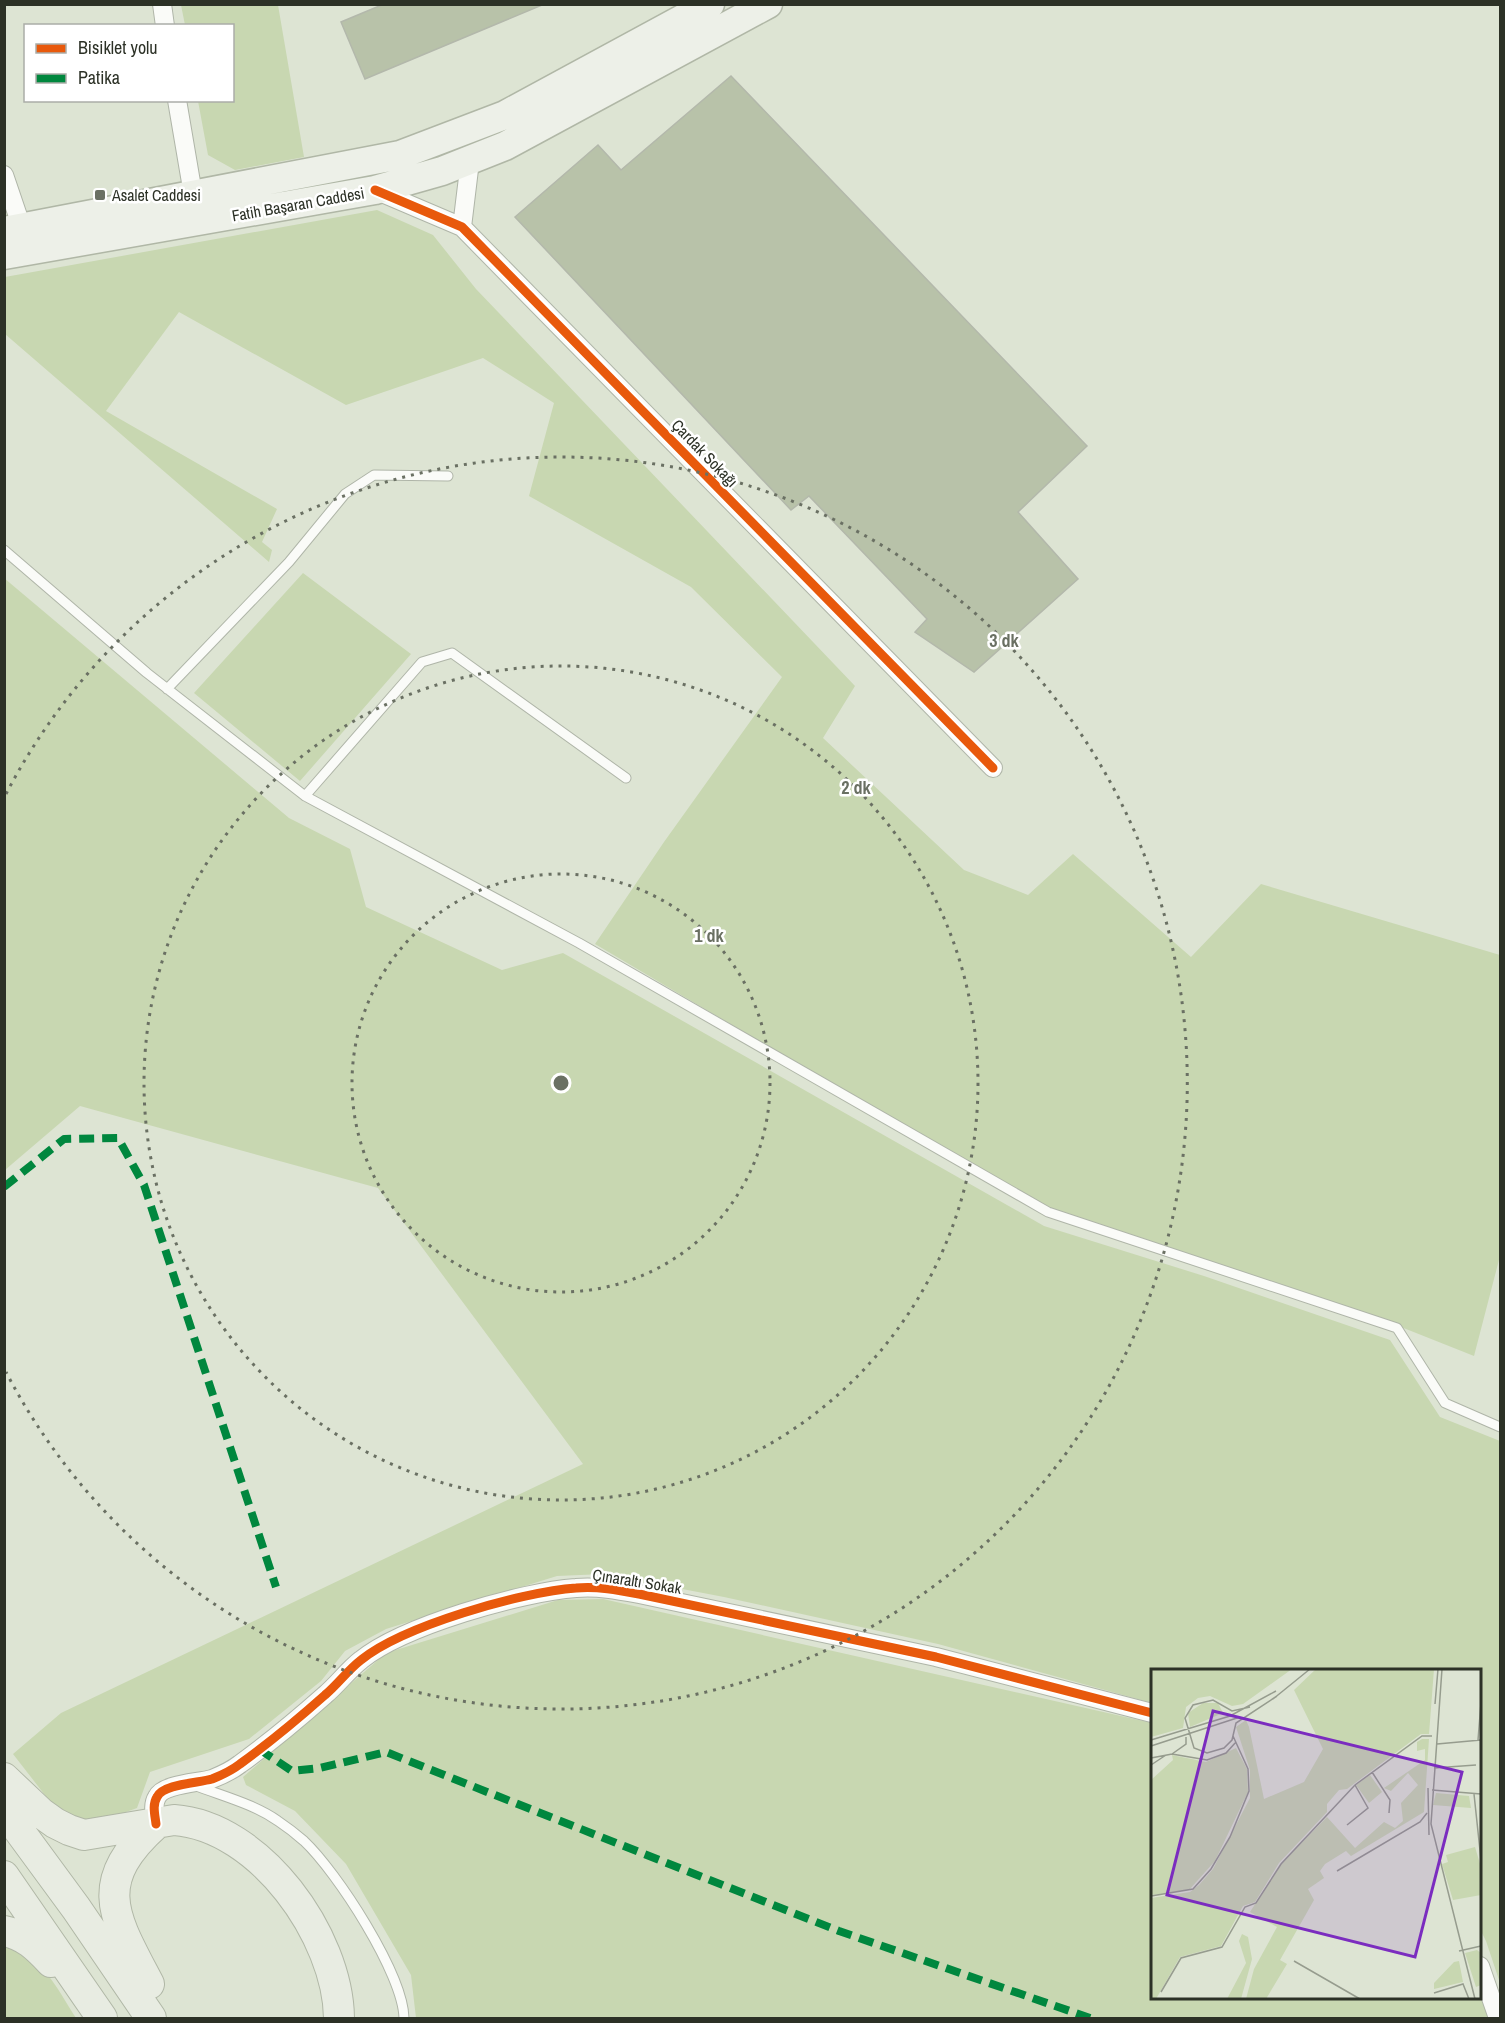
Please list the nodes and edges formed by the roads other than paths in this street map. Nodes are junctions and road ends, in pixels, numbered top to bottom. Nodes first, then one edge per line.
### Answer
1 (162, 4) edge
2 (710, 4) edge
3 (768, 4) edge
4 (165, 24) edge
5 (177, 102) edge
6 (470, 161) junction
7 (4, 175) edge
8 (375, 190) junction
9 (193, 194) junction
10 (462, 227) junction
11 (13, 229) edge
12 (4, 255) edge
13 (448, 476) dead end
14 (4, 550) edge
15 (167, 689) junction
16 (993, 768) dead end
17 (626, 778) dead end
18 (304, 796) junction
19 (1500, 1427) edge
20 (1151, 1713) edge
21 (4, 1778) edge
22 (191, 1784) junction
23 (4, 1810) edge
24 (156, 1824) junction
25 (4, 1876) edge
26 (4, 1931) edge
27 (1481, 1972) edge
28 (95, 2019) edge
29 (102, 2019) edge
30 (152, 2019) edge
31 (168, 2019) edge
32 (339, 2019) edge
33 (404, 2019) edge
34 (1498, 2019) edge

1 - 4 street
2 - 9 main road, Fatih Başaran Caddesi
3 - 6 main road, Fatih Başaran Caddesi
5 - 9 street
6 - 8 main road, Fatih Başaran Caddesi
6 - 10 street
7 - 11 street
8 - 10 street, Çardak Sokağı
8 - 12 main road, Fatih Başaran Caddesi
9 - 11 main road, Fatih Başaran Caddesi
10 - 16 street, Çardak Sokağı
13 - 15 lane
14 - 15 lane
15 - 18 lane
17 - 18 lane
18 - 19 lane
20 - 22 street, Çınaraltı Sokak
21 - 24 highway
22 - 24 street, Çınaraltı Sokak
22 - 33 lane
23 - 30 highway
24 - 31 highway
24 - 32 highway
25 - 29 highway
26 - 28 highway
27 - 34 street

